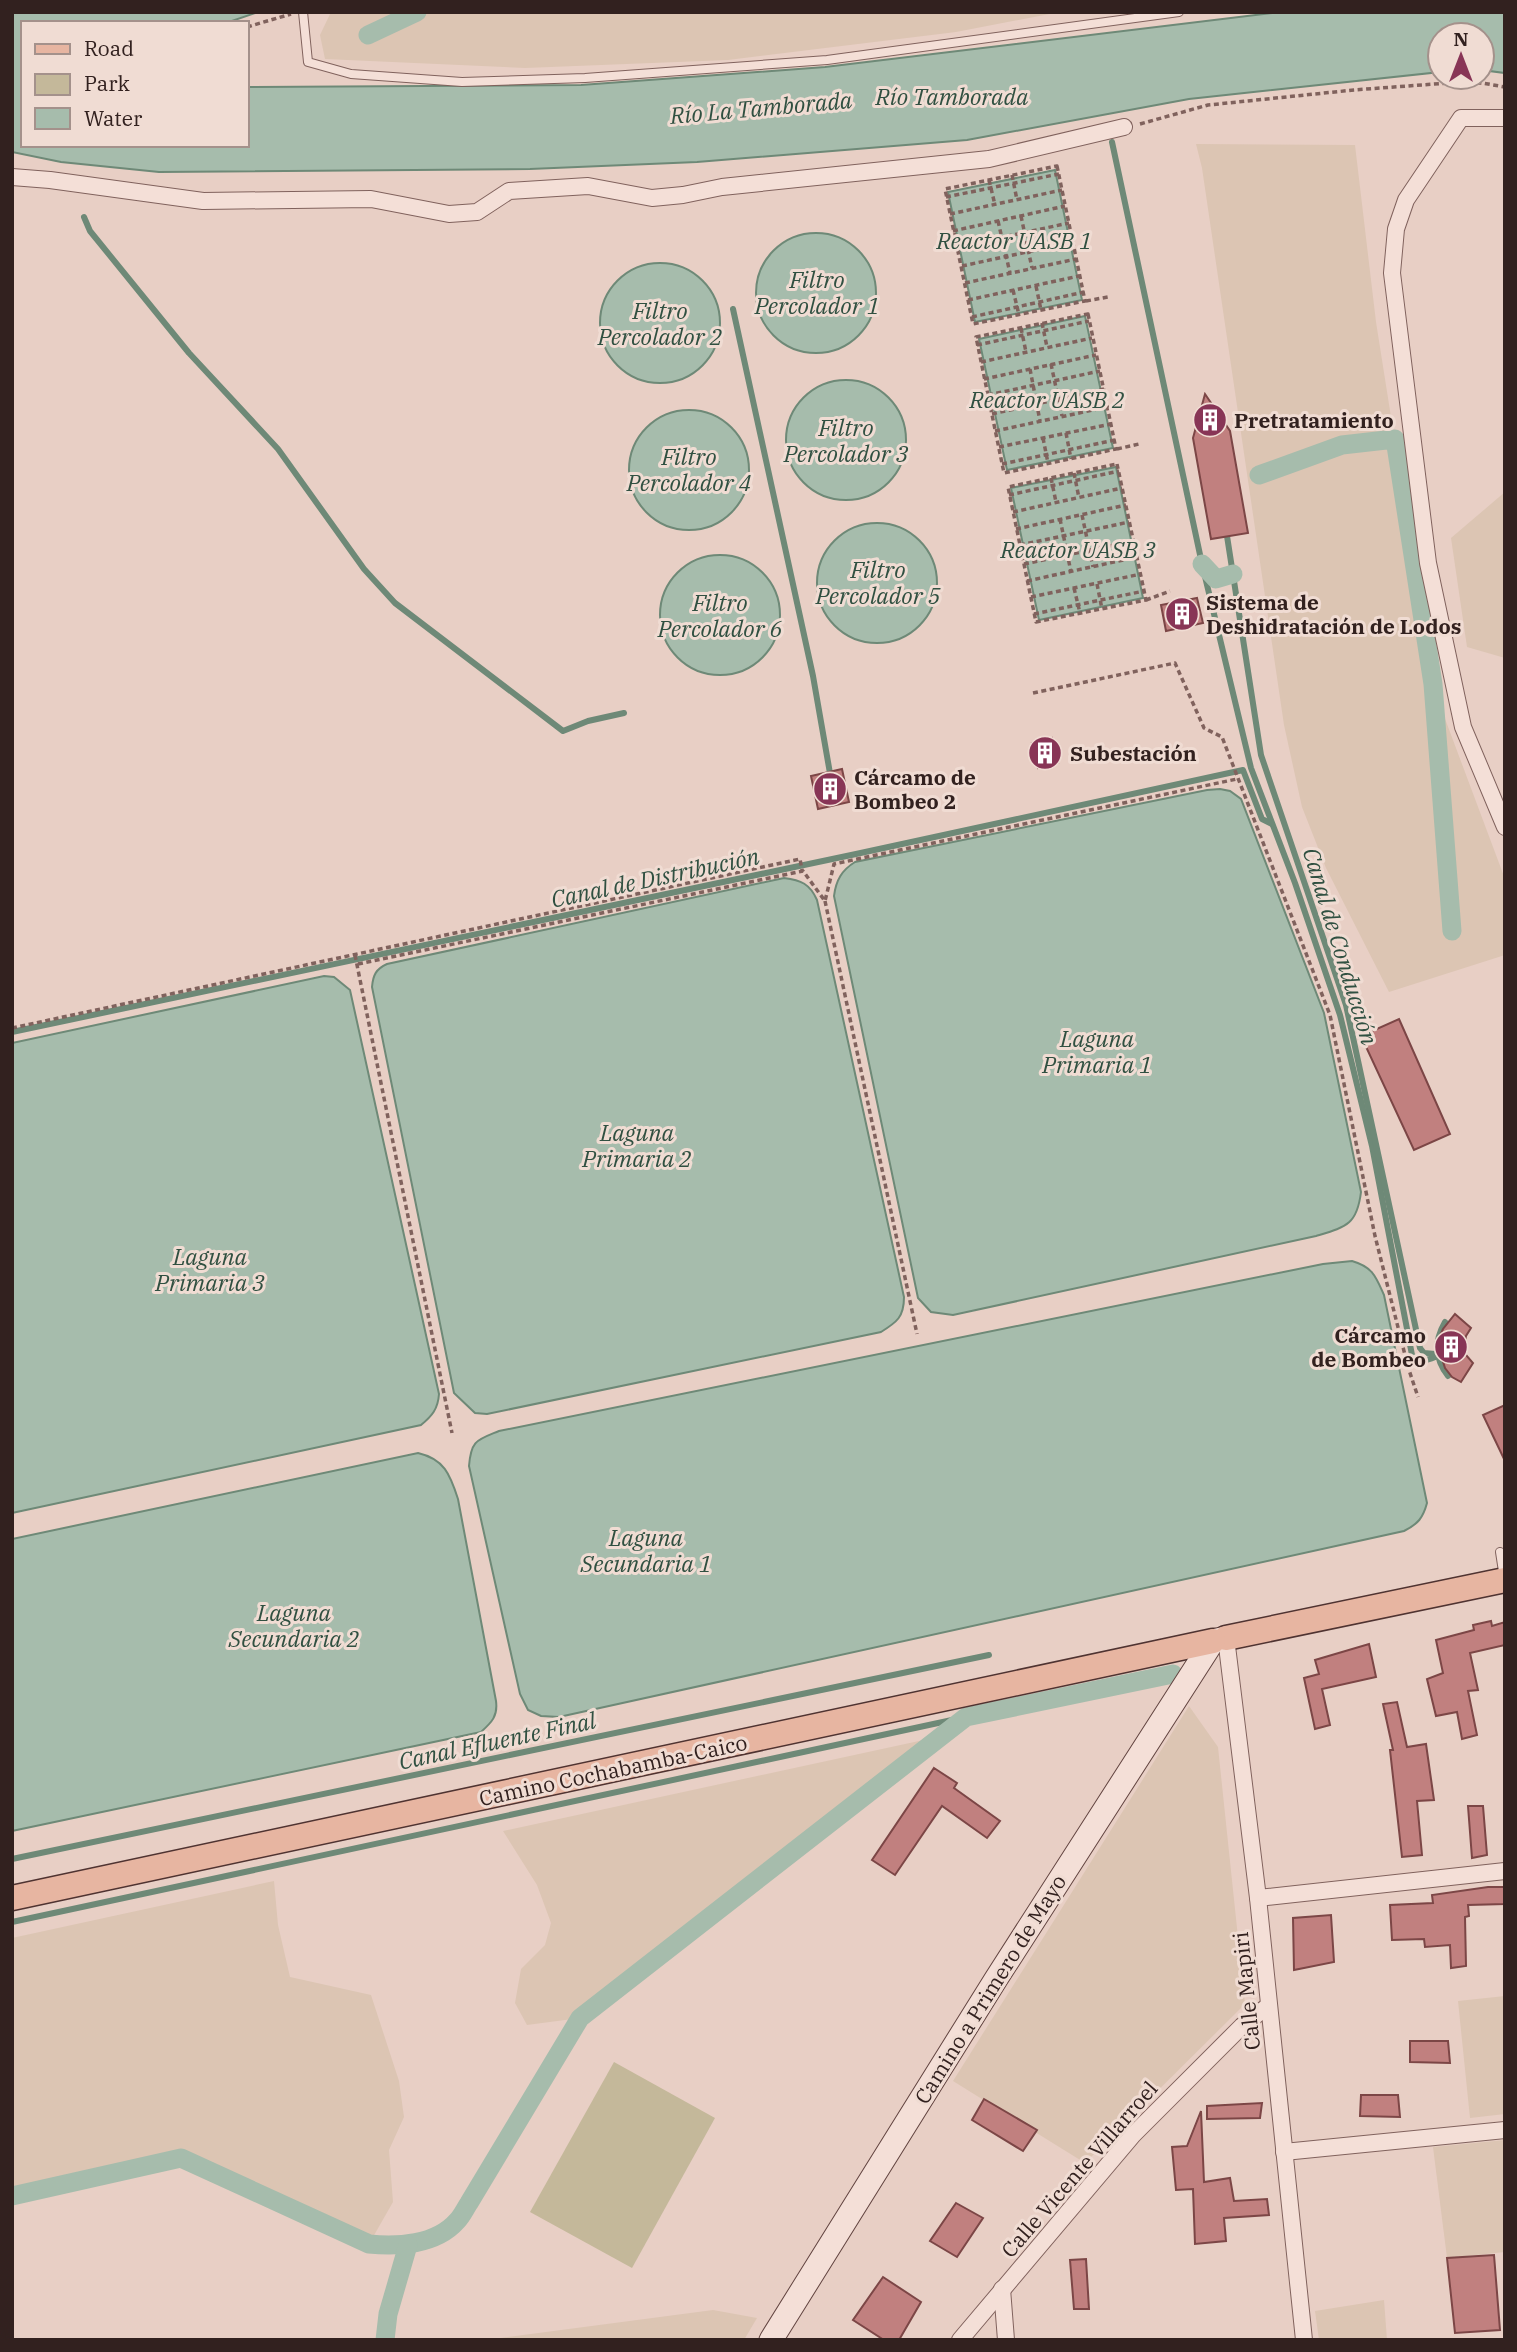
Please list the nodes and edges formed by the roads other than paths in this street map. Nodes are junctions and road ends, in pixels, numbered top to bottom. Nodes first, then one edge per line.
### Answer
1 (303, 12) edge
2 (1179, 12) edge
3 (1505, 118) edge
4 (1124, 127) road end
5 (12, 177) edge
6 (1505, 827) edge
7 (1500, 1552) dead end
8 (1505, 1580) edge
9 (1220, 1640) junction
10 (1505, 1871) edge
11 (12, 1898) edge
12 (1258, 1898) junction
13 (1268, 2006) junction
14 (1505, 2130) edge
15 (1284, 2152) junction
16 (1002, 2289) junction
17 (771, 2340) edge
18 (960, 2340) edge
19 (1006, 2340) edge
20 (1304, 2340) edge

1 - 2 lane
3 - 6 street
4 - 5 street
7 - 8 lane
8 - 9 main road, Camino Cochabamba-Caico
9 - 11 main road, Camino Cochabamba-Caico
9 - 12 street, Calle Mapiri
9 - 17 main road, Camino a Primero de Mayo
10 - 12 street
12 - 13 street, Calle Mapiri
13 - 15 street, Calle Mapiri
13 - 16 street, Calle Vicente Villarroel
14 - 15 street
15 - 20 street, Calle Mapiri
16 - 18 street, Calle Vicente Villarroel
16 - 19 street

